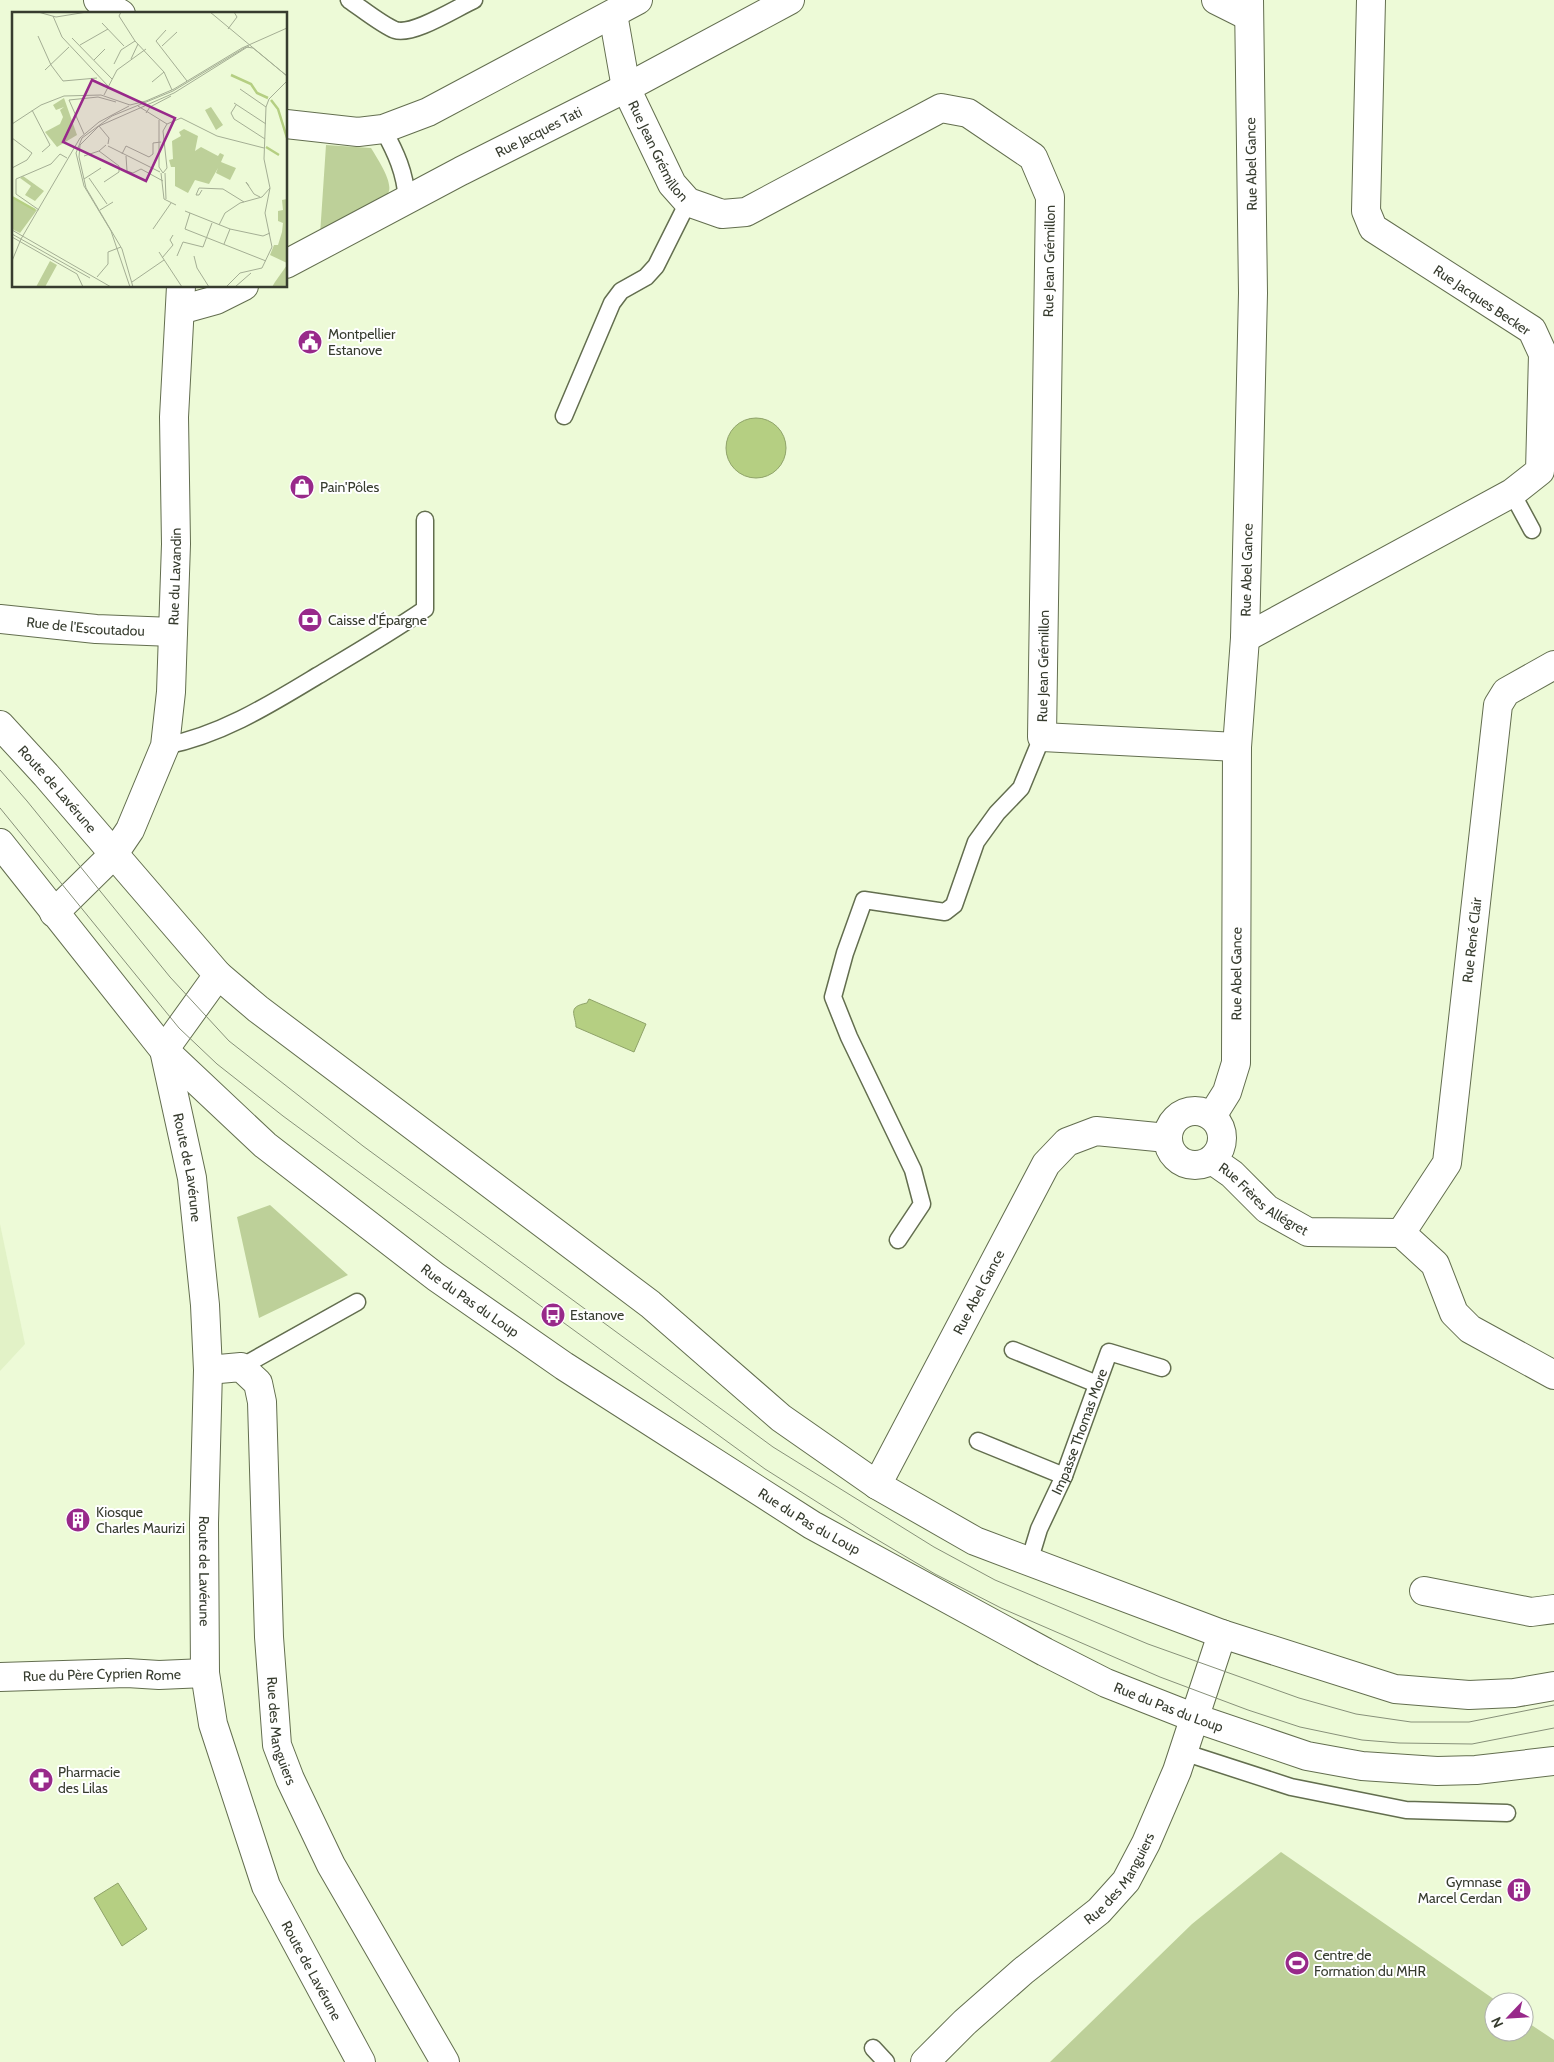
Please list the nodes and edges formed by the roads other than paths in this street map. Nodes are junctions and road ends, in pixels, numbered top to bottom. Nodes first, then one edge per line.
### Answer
1 (98, 0) edge
2 (349, 0) edge
3 (474, 0) edge
4 (638, 0) edge
5 (790, 0) edge
6 (1216, 0) edge
7 (1371, 0) edge
8 (611, 7) edge
9 (1248, 8) edge
10 (118, 12) edge
11 (626, 88) junction
12 (288, 124) edge
13 (383, 129) junction
14 (407, 200) junction
15 (688, 202) junction
16 (288, 263) edge
17 (240, 288) edge
18 (180, 298) edge
19 (564, 416) dead end
20 (1512, 494) junction
21 (426, 520) dead end
22 (1532, 530) dead end
23 (0, 620) edge
24 (173, 632) junction
25 (1245, 638) junction
26 (1554, 665) edge
27 (0, 725) edge
28 (1042, 737) junction
29 (165, 746) junction
30 (1237, 746) junction
31 (0, 843) edge
32 (113, 855) junction
33 (54, 913) junction
34 (218, 975) junction
35 (164, 1050) junction
36 (1212, 1116) junction
37 (1167, 1138) junction
38 (1212, 1160) junction
39 (1401, 1233) junction
40 (898, 1240) dead end
41 (357, 1302) dead end
42 (1013, 1350) dead end
43 (241, 1367) junction
44 (1162, 1368) dead end
45 (208, 1370) junction
46 (1554, 1375) edge
47 (1098, 1384) junction
48 (978, 1441) dead end
49 (1064, 1476) junction
50 (877, 1485) junction
51 (1029, 1562) junction
52 (1424, 1591) dead end
53 (1554, 1609) edge
54 (1222, 1634) junction
55 (206, 1672) junction
56 (0, 1677) edge
57 (1554, 1686) edge
58 (1195, 1718) junction
59 (1183, 1752) junction
60 (1554, 1761) edge
61 (1507, 1813) dead end
62 (873, 2048) dead end
63 (361, 2062) edge
64 (445, 2062) edge
65 (886, 2062) edge
66 (924, 2062) edge

1 - 10 street
2 - 3 lane
4 - 8 street
5 - 11 street, Rue Jacques Tati
6 - 9 street, Rue Abel Gance
7 - 20 street, Rue Jacques Becker
8 - 11 street, Rue Jean Grémillon
8 - 13 street
9 - 25 street, Rue Abel Gance
11 - 14 street, Rue Jacques Tati
11 - 15 street, Rue Jean Grémillon
12 - 13 street
13 - 14 lane
14 - 16 street, Rue Jacques Tati
15 - 19 lane
15 - 28 street, Rue Jean Grémillon
17 - 18 street
18 - 24 street, Rue du Lavandin
20 - 22 lane
20 - 25 street, Rue Jacques Becker
21 - 29 lane
23 - 24 street, Rue de l'Escoutadou
24 - 29 street, Rue du Lavandin
25 - 30 street, Rue Abel Gance
26 - 39 street, Rue René Clair
27 - 32 street, Route de Lavérune
28 - 30 street, Rue Jean Grémillon
28 - 40 lane
29 - 32 street, Rue du Lavandin
30 - 36 street, Rue Abel Gance
31 - 33 street, Route de Lavérune
32 - 33 street
32 - 34 street, Route de Lavérune
33 - 35 street, Route de Lavérune
34 - 35 street
34 - 50 street
35 - 45 street, Route de Lavérune
35 - 58 street, Rue du Pas du Loup
36 - 37 street
36 - 38 street
37 - 38 street
37 - 50 street, Rue Abel Gance
38 - 39 street, Rue Frères Allégret
39 - 46 street
41 - 43 lane
42 - 47 lane
43 - 45 street
43 - 64 street, Rue des Manguiers
44 - 47 lane, Impasse Thomas More
45 - 55 street, Route de Lavérune
47 - 49 lane, Impasse Thomas More
48 - 49 lane
49 - 51 lane, Impasse Thomas More
50 - 51 street
51 - 54 street
52 - 53 street
54 - 57 street
54 - 58 street, Rue des Manguiers
55 - 56 street, Rue du Père Cyprien Rome
55 - 63 street, Route de Lavérune
58 - 59 street, Rue des Manguiers
58 - 60 street, Rue du Pas du Loup
59 - 61 lane
59 - 66 street, Rue des Manguiers
62 - 65 lane

